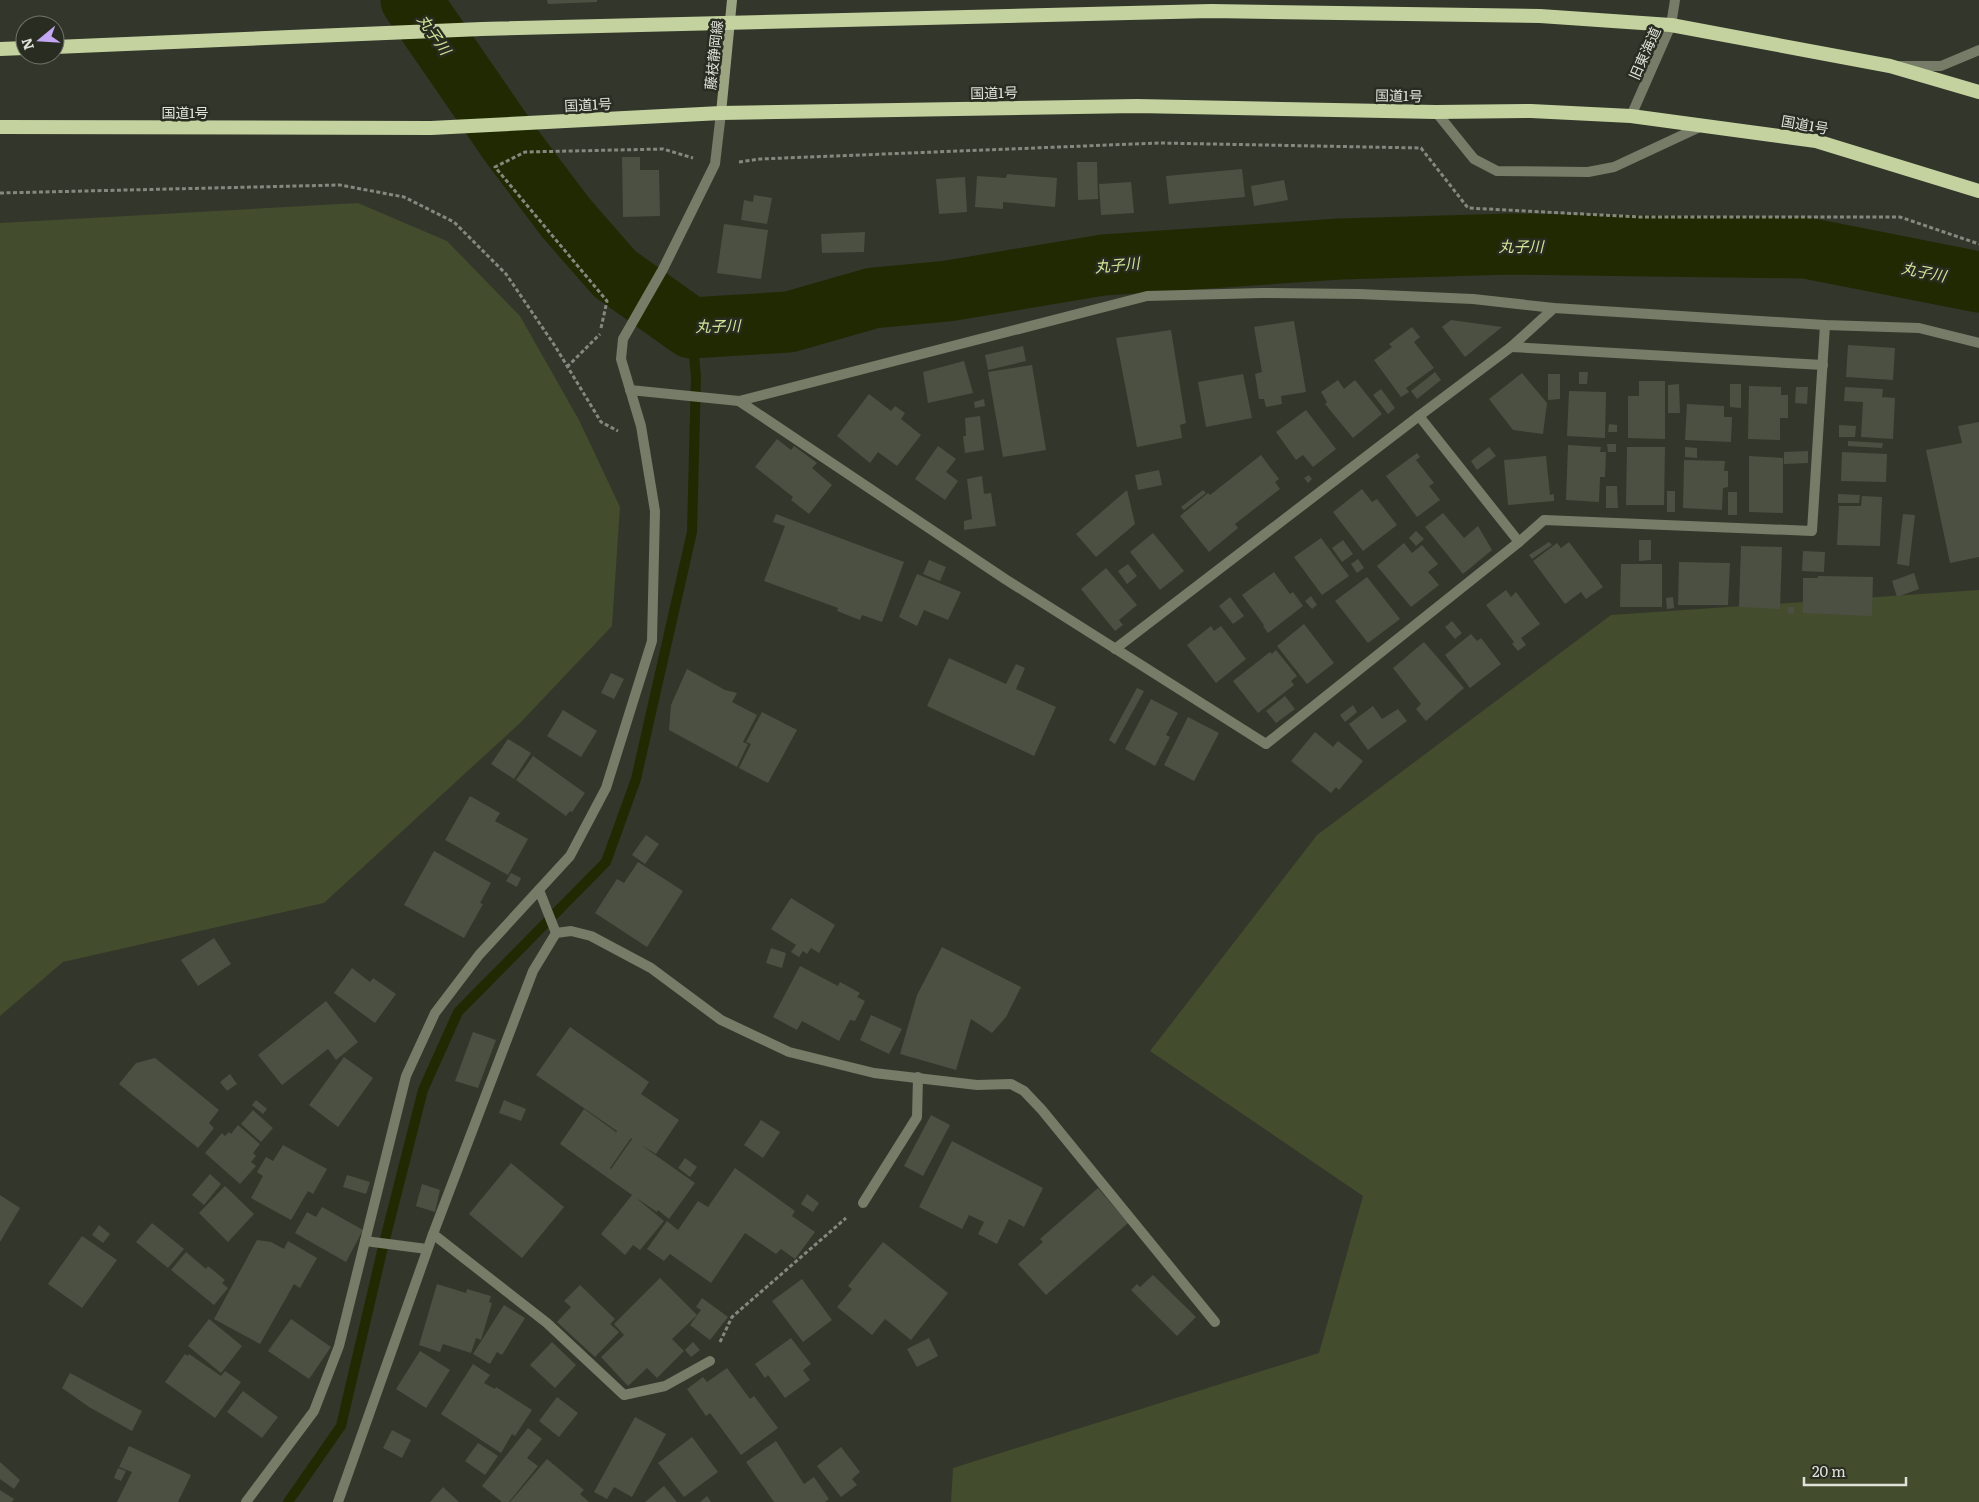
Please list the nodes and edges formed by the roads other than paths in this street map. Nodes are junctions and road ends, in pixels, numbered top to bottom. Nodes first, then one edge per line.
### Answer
1 (732, 0) edge
2 (1675, 0) edge
3 (1211, 5) edge
4 (730, 22) junction
5 (1671, 25) junction
6 (65, 47) edge
7 (15, 48) edge
8 (0, 49) edge
9 (1979, 50) edge
10 (1890, 66) junction
11 (1979, 92) edge
12 (1436, 112) junction
13 (721, 113) junction
14 (1631, 116) junction
15 (1702, 126) junction
16 (0, 127) edge
17 (1979, 191) edge
18 (1554, 308) junction
19 (1825, 325) junction
20 (1979, 343) edge
21 (1510, 348) junction
22 (1823, 365) junction
23 (630, 390) junction
24 (739, 401) junction
25 (1419, 416) junction
26 (1519, 542) junction
27 (1115, 649) junction
28 (539, 890) junction
29 (556, 933) junction
30 (918, 1077) junction
31 (863, 1203) road end
32 (433, 1234) junction
33 (365, 1241) junction
34 (427, 1249) junction
35 (1215, 1322) dead end
36 (710, 1362) road end
37 (246, 1502) edge
38 (338, 1502) edge

1 - 4 main road, 藤枝静岡線
2 - 5 street, 旧東海道
3 - 4 highway
3 - 5 highway
4 - 6 highway
4 - 13 main road, 藤枝静岡線
5 - 10 highway
5 - 14 street, 旧東海道
7 - 8 highway
9 - 10 street
10 - 11 highway
12 - 13 highway, 国道1号
12 - 14 highway, 国道1号
12 - 15 street
13 - 16 highway, 国道1号
13 - 23 street
14 - 15 highway, 国道1号
15 - 17 highway, 国道1号
18 - 19 street
18 - 21 street
18 - 24 street
19 - 20 street
19 - 22 street
21 - 22 street
21 - 25 street
22 - 26 street
23 - 24 street
23 - 28 street
24 - 27 street
25 - 26 street
25 - 27 street
26 - 27 street
28 - 29 street
28 - 33 street
29 - 30 street
29 - 32 street
30 - 31 street
30 - 35 street
32 - 34 street
32 - 36 street
33 - 34 street
33 - 37 street
34 - 38 street

